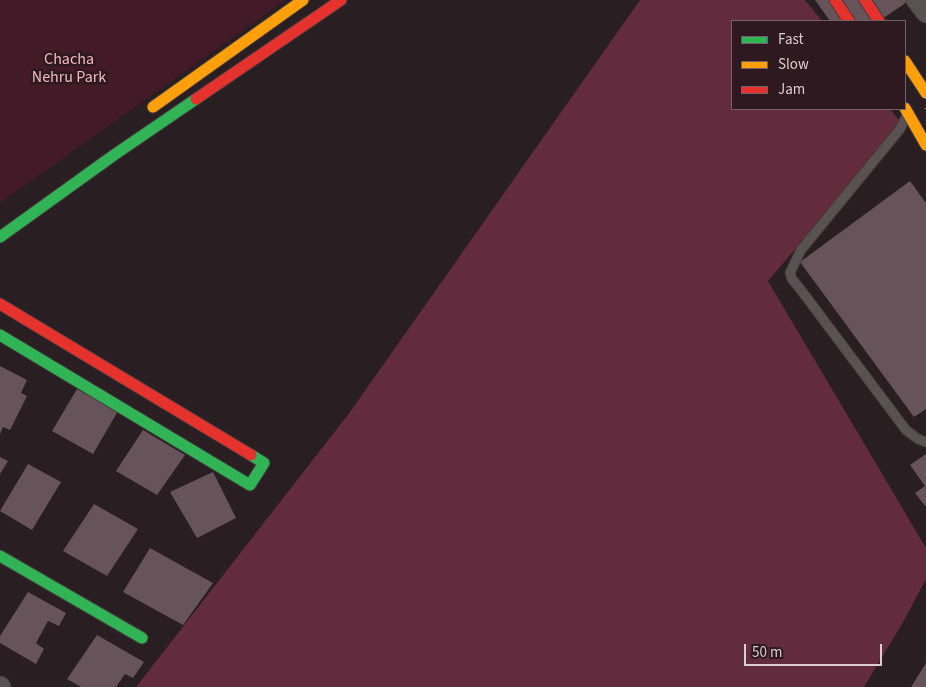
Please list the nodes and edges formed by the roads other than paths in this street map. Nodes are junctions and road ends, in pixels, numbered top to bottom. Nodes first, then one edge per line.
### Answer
1 (303, 0) edge
2 (341, 0) edge
3 (835, 0) edge
4 (916, 0) edge
5 (317, 7) edge
6 (926, 13) edge
7 (848, 20) edge
8 (906, 63) edge
9 (926, 93) edge
10 (906, 111) edge
11 (144, 114) dead end
12 (926, 145) edge
13 (0, 237) edge
14 (0, 304) edge
15 (0, 335) edge
16 (926, 442) edge
17 (0, 556) edge
18 (142, 638) dead end

1 - 11 street
2 - 5 street
3 - 7 street
4 - 6 street
5 - 13 street
8 - 9 street
10 - 12 street
10 - 16 lane
14 - 15 street
17 - 18 street

